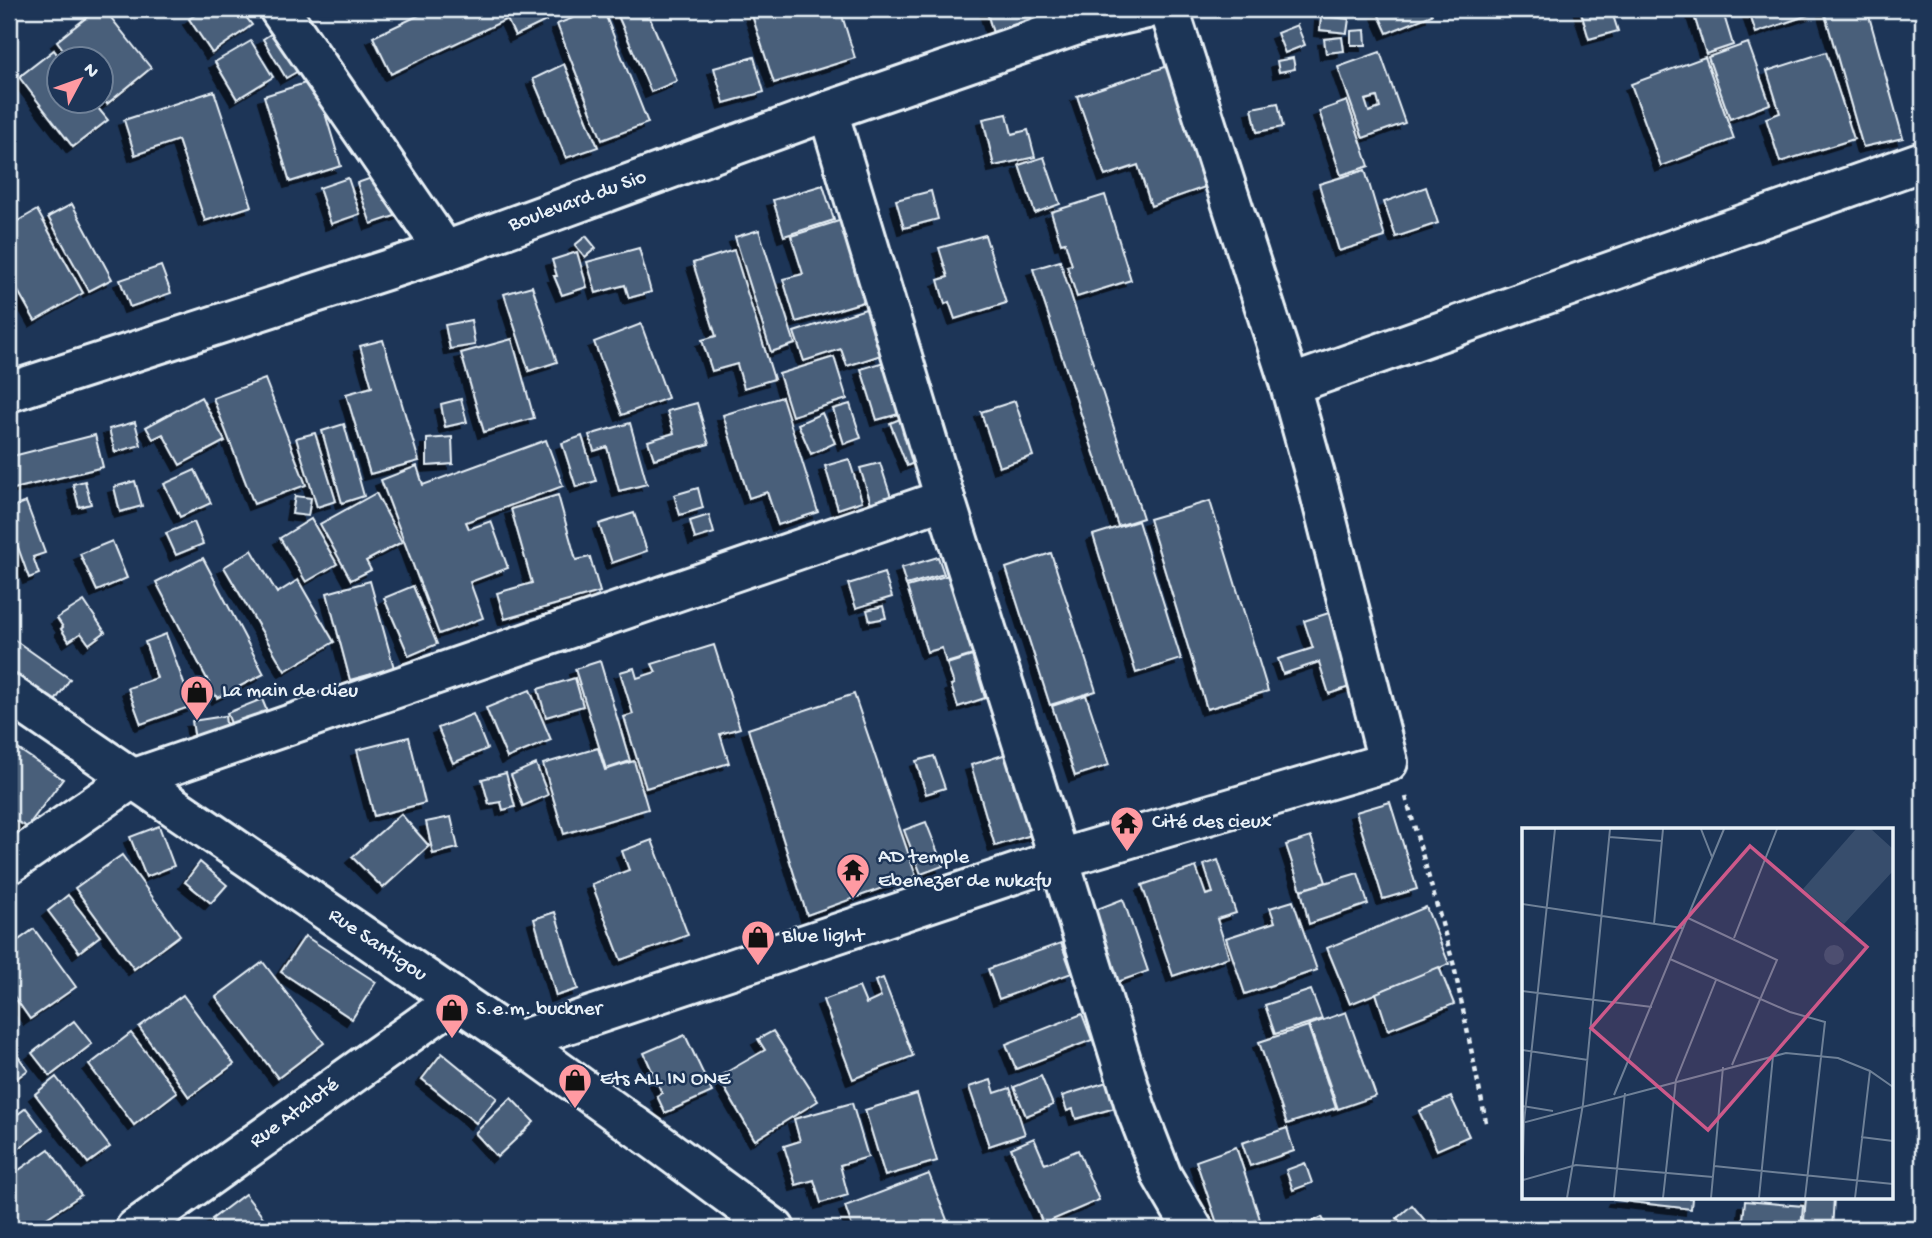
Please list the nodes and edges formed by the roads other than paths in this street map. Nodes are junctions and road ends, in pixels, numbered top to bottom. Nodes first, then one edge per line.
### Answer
1 (279, 9) edge
2 (1147, 9) edge
3 (1169, 9) edge
4 (1076, 16) edge
5 (828, 111) junction
6 (1923, 161) edge
7 (445, 251) junction
8 (1290, 385) junction
9 (9, 392) edge
10 (945, 499) junction
11 (9, 694) edge
12 (132, 779) junction
13 (1059, 859) junction
14 (9, 864) edge
15 (456, 1000) junction
16 (517, 1041) junction
17 (135, 1229) edge
18 (775, 1229) edge
19 (1193, 1229) edge

1 - 7 street
2 - 4 street, Boulevard du Sio
3 - 8 street
4 - 5 street, Boulevard du Sio
5 - 7 street, Boulevard du Sio
5 - 10 street
6 - 8 street
7 - 9 street, Boulevard du Sio
8 - 13 street
10 - 12 street
10 - 13 street
11 - 12 street, Rue Santigou
12 - 14 street
12 - 15 street, Rue Santigou
13 - 16 street
13 - 19 street
15 - 16 street, Rue Santigou
15 - 17 street, Rue Ataloté
16 - 18 street, Rue Santigou

